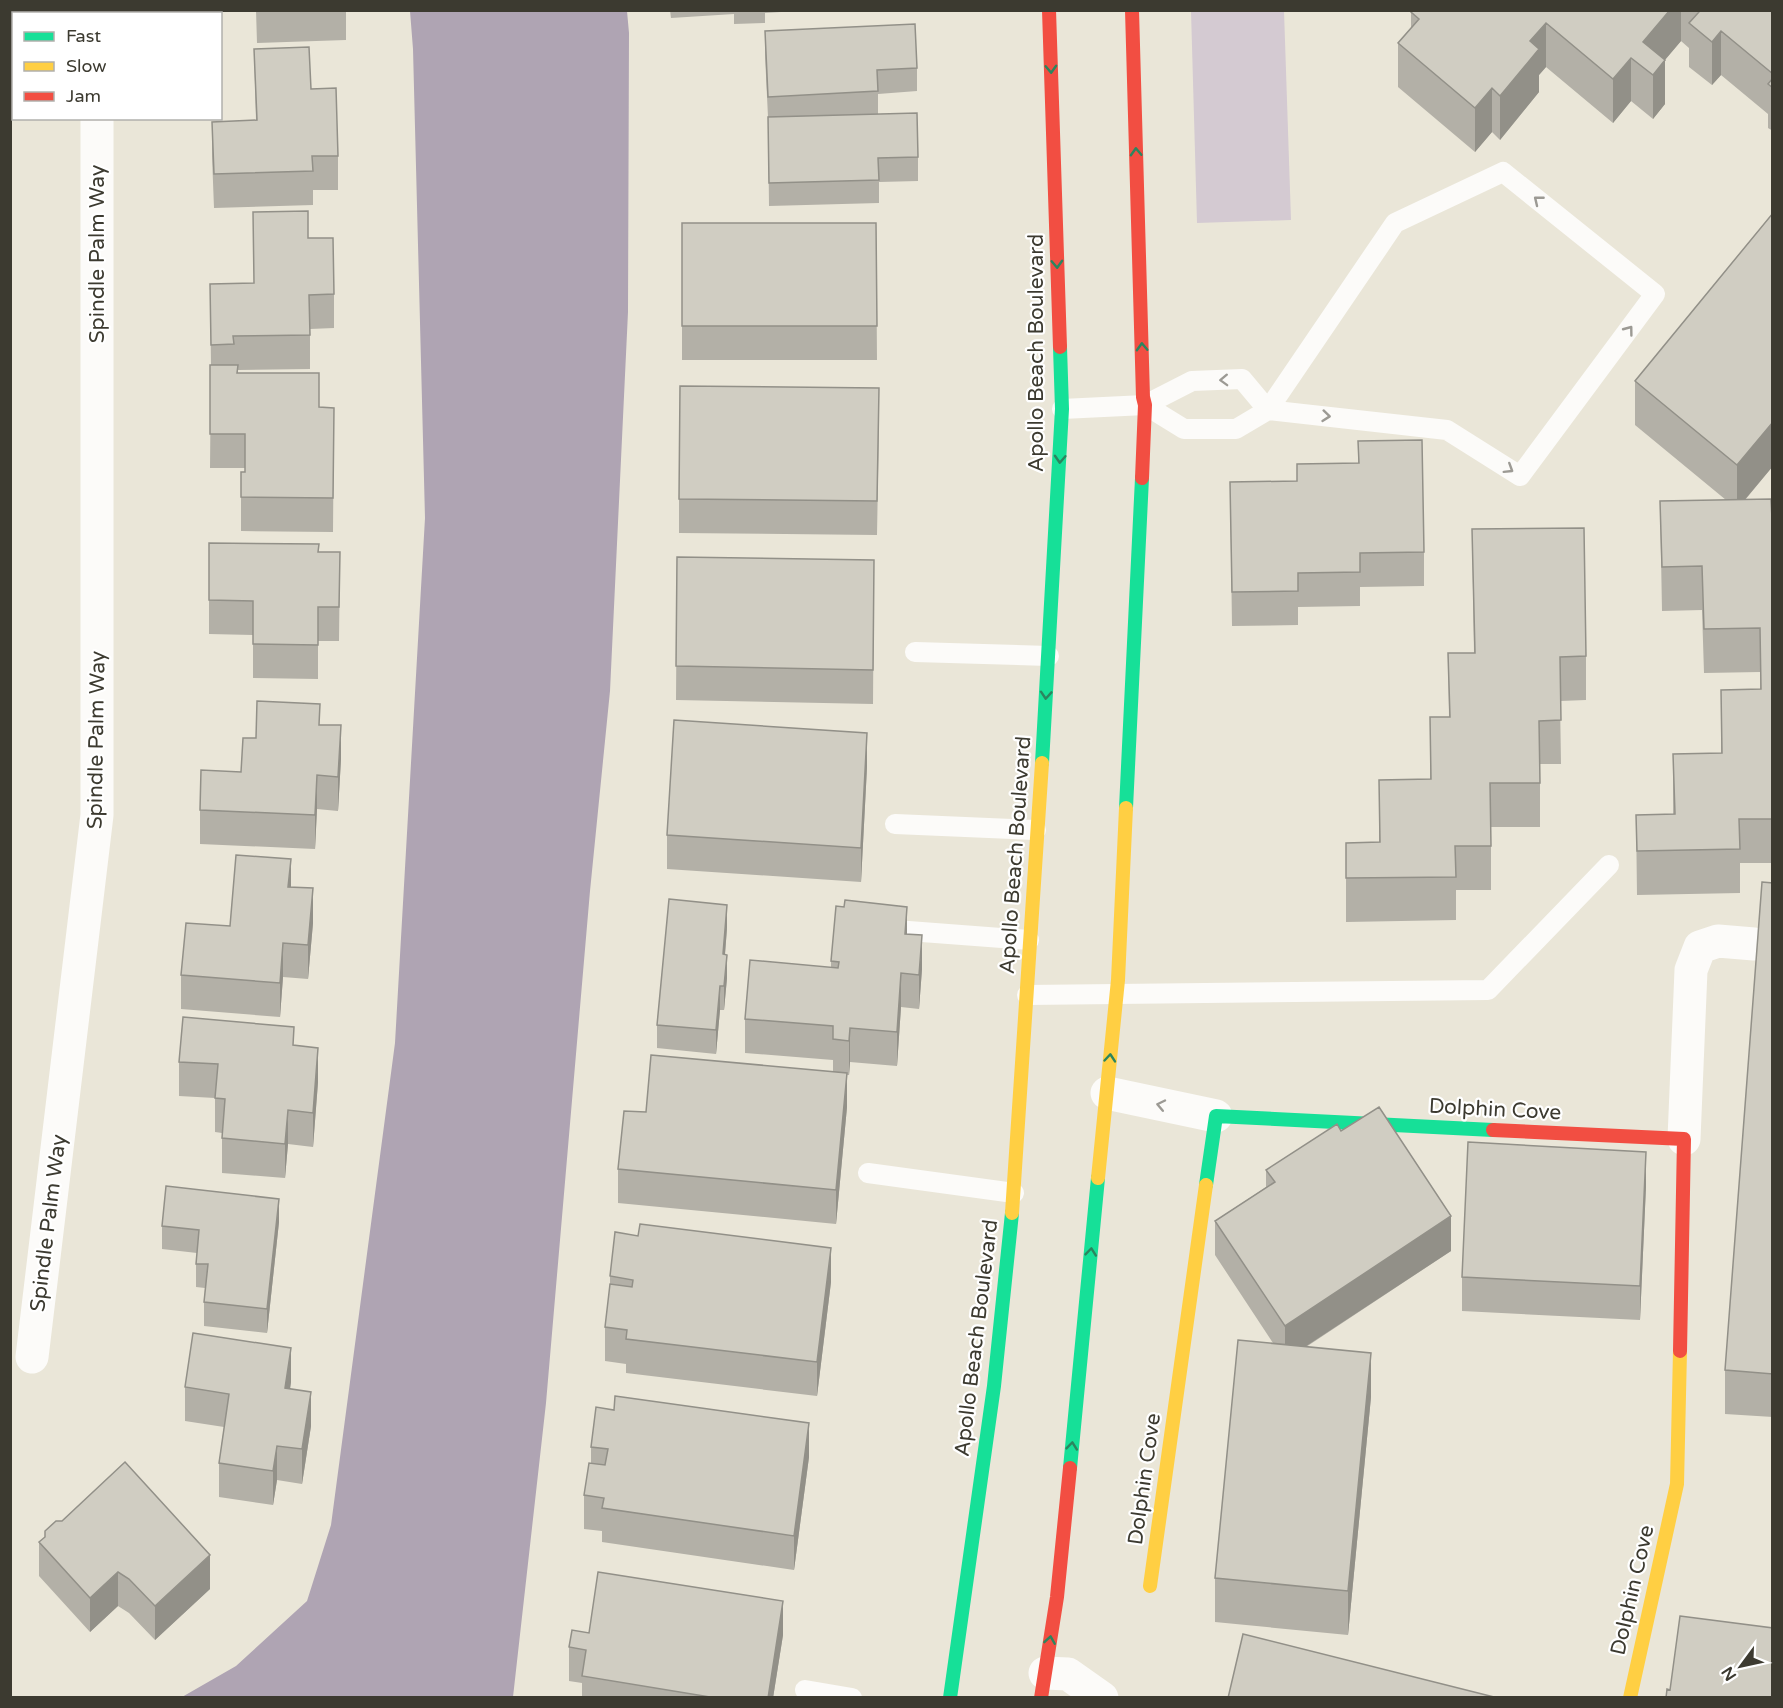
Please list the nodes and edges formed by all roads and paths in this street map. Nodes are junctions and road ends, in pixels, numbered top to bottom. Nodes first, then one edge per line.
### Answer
1 (1049, 10) edge
2 (1132, 10) edge
3 (97, 120) edge
4 (1145, 405) junction
5 (1062, 409) junction
6 (1268, 410) junction
7 (915, 652) dead end
8 (1049, 656) junction
9 (895, 824) dead end
10 (1036, 830) junction
11 (1609, 865) dead end
12 (865, 928) edge
13 (1029, 940) junction
14 (1754, 944) dead end
15 (1116, 993) junction
16 (1027, 995) junction
17 (1107, 1093) junction
18 (1216, 1116) junction
19 (1684, 1139) junction
20 (868, 1173) dead end
21 (1014, 1193) junction
22 (32, 1357) dead end
23 (1150, 1586) dead end
24 (1043, 1685) edge
25 (805, 1690) dead end
26 (852, 1698) edge
27 (950, 1698) edge
28 (1102, 1698) edge
29 (1629, 1698) edge

1 -> 5 main road, Apollo Beach Boulevard
4 -> 2 main road
3 - 22 street, Spindle Palm Way
4 - 5 lane
4 - 6 lane
6 -> 4 lane
4 - 15 main road
5 -> 8 main road, Apollo Beach Boulevard
6 -> 6 lane
7 - 8 lane
8 -> 10 main road, Apollo Beach Boulevard
9 - 10 lane
10 - 13 main road, Apollo Beach Boulevard
11 - 15 lane
12 - 13 lane
13 - 16 main road, Apollo Beach Boulevard
14 - 19 street
15 - 16 lane
17 -> 15 main road
16 - 21 main road, Apollo Beach Boulevard
18 -> 17 street
24 -> 17 main road
18 - 19 main road, Dolphin Cove
18 - 23 main road, Dolphin Cove
19 - 29 main road, Dolphin Cove
20 - 21 lane
21 - 27 main road, Apollo Beach Boulevard
24 - 28 street
25 - 26 lane

